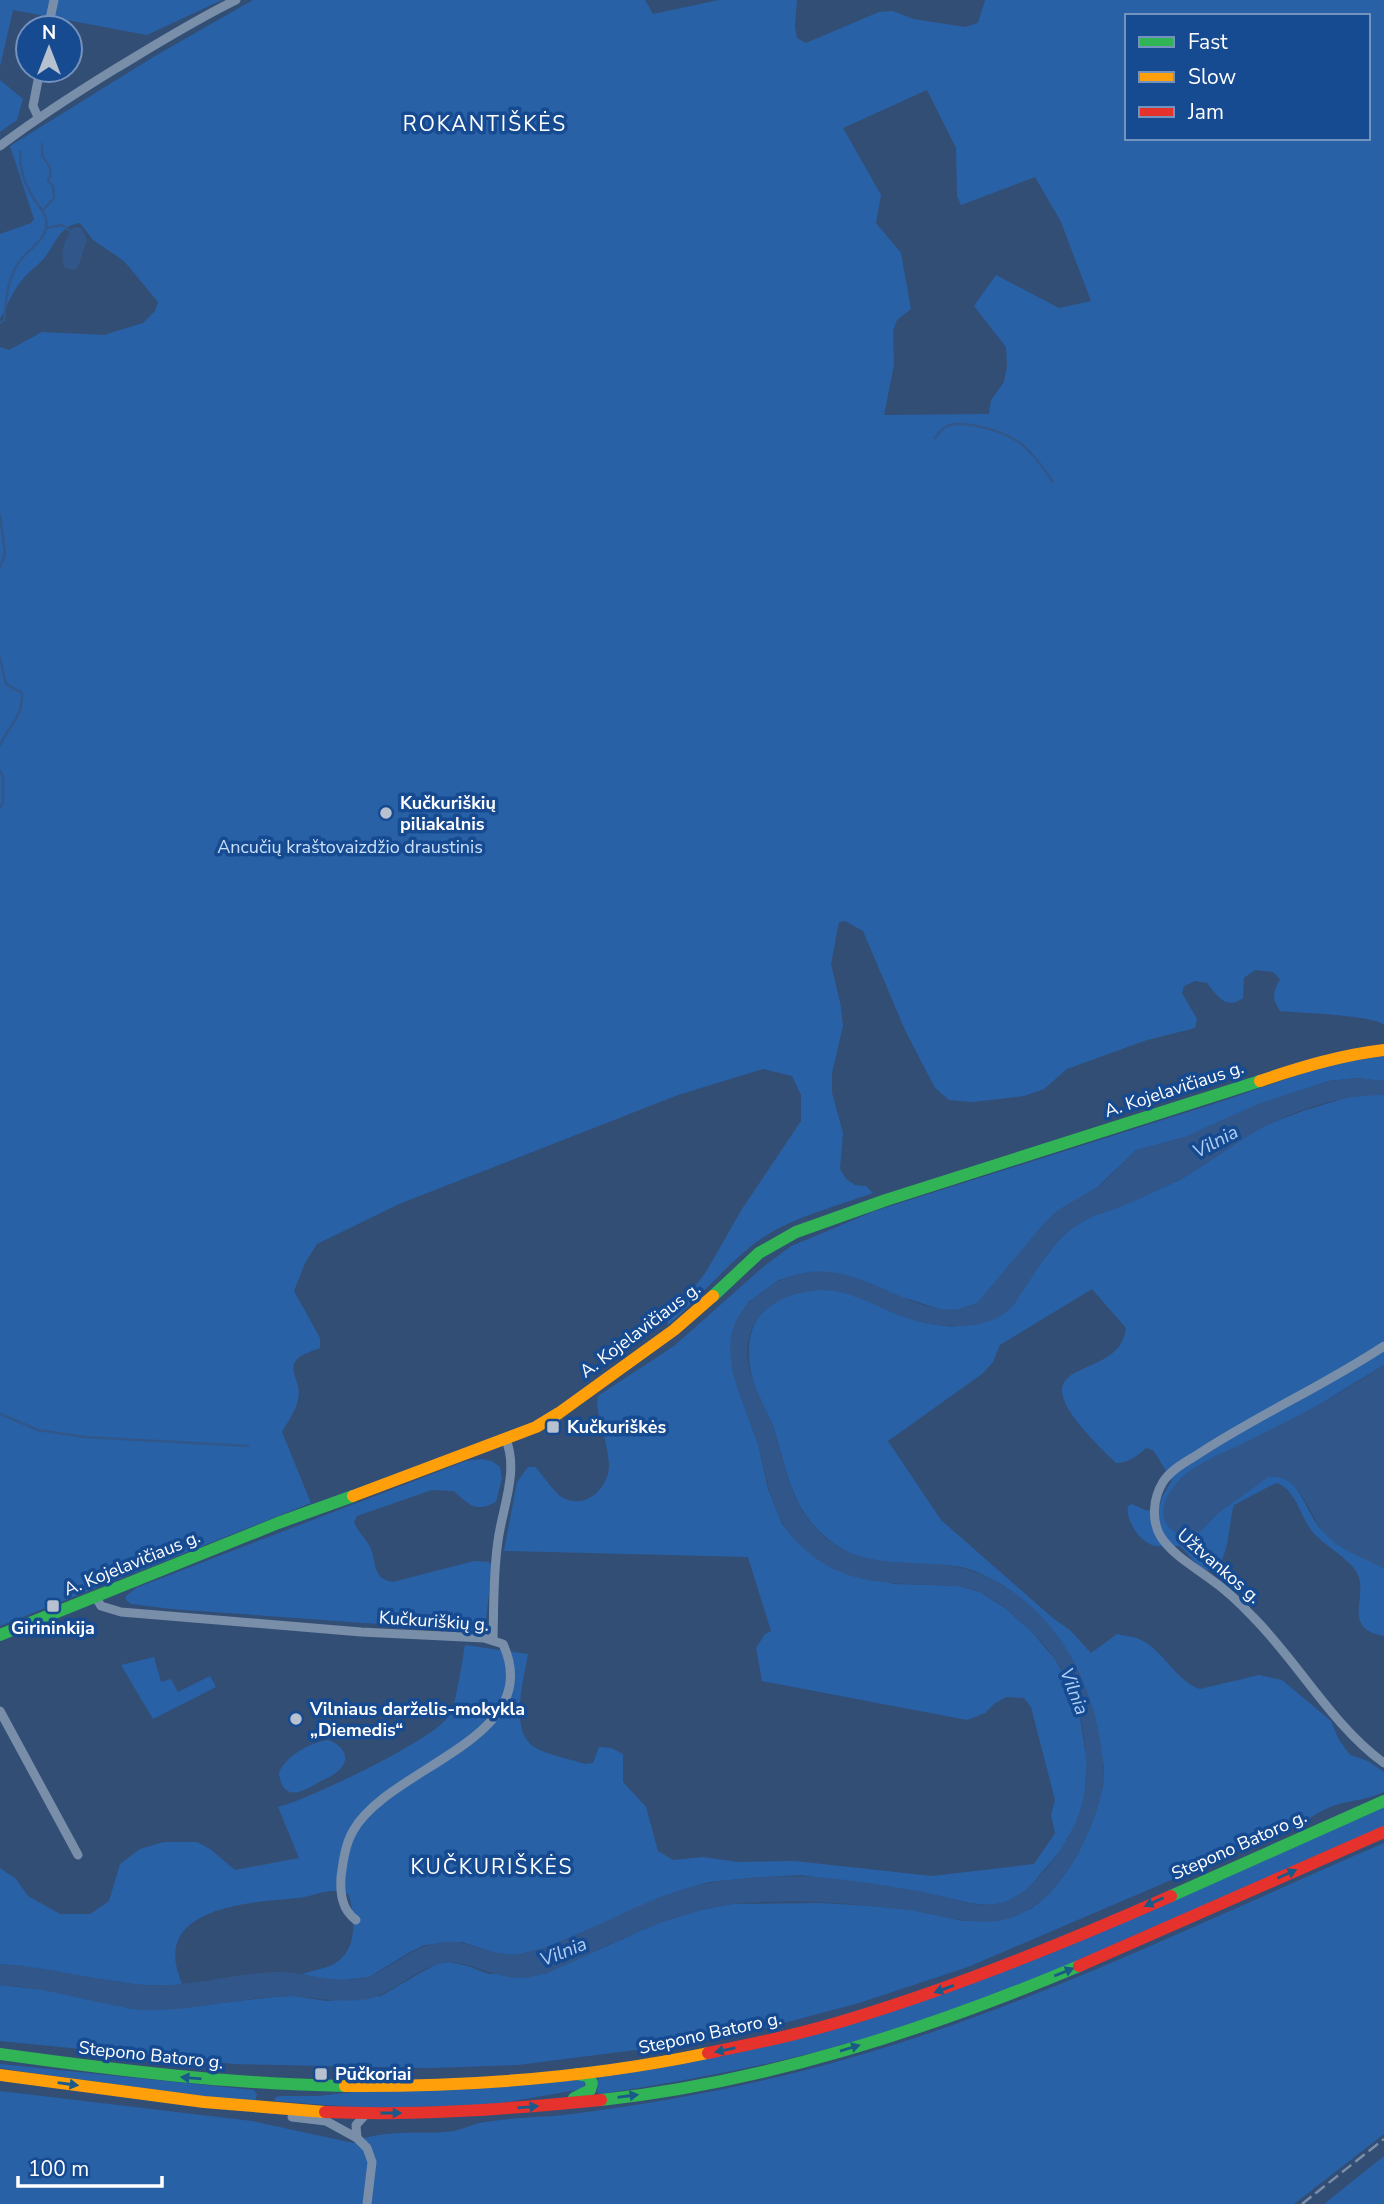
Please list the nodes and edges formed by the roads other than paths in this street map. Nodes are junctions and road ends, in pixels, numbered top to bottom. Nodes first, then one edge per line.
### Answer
1 (236, 0) edge
2 (37, 84) edge
3 (38, 117) junction
4 (0, 146) edge
5 (1384, 1050) edge
6 (1384, 1346) edge
7 (506, 1440) junction
8 (95, 1596) junction
9 (0, 1634) edge
10 (493, 1639) junction
11 (0, 1711) edge
12 (1384, 1763) edge
13 (1384, 1801) edge
14 (1384, 1832) edge
15 (78, 1855) dead end
16 (356, 1920) dead end
17 (0, 2054) edge
18 (577, 2074) junction
19 (0, 2075) edge
20 (332, 2086) junction
21 (560, 2104) junction
22 (273, 2109) junction
23 (367, 2113) junction
24 (356, 2138) junction
25 (367, 2204) edge

1 - 3 street
2 - 3 street
3 - 4 street
5 - 7 main road, A. Kojelavičiaus g.
6 - 12 street, Užtvankos g.
7 - 8 main road, A. Kojelavičiaus g.
7 - 10 street
8 - 9 main road, A. Kojelavičiaus g.
8 - 10 street, Kučkuriškių g.
10 - 16 street, Kučkuriškių g.
11 - 15 street
13 -> 18 main road, Stepono Batoro g.
21 -> 14 main road
20 -> 17 main road, Stepono Batoro g.
18 - 20 main road, Stepono Batoro g.
18 - 21 main road
19 -> 22 main road
20 - 22 main road
23 -> 21 main road
22 - 23 main road
22 - 24 street
23 - 24 street
24 - 25 street

